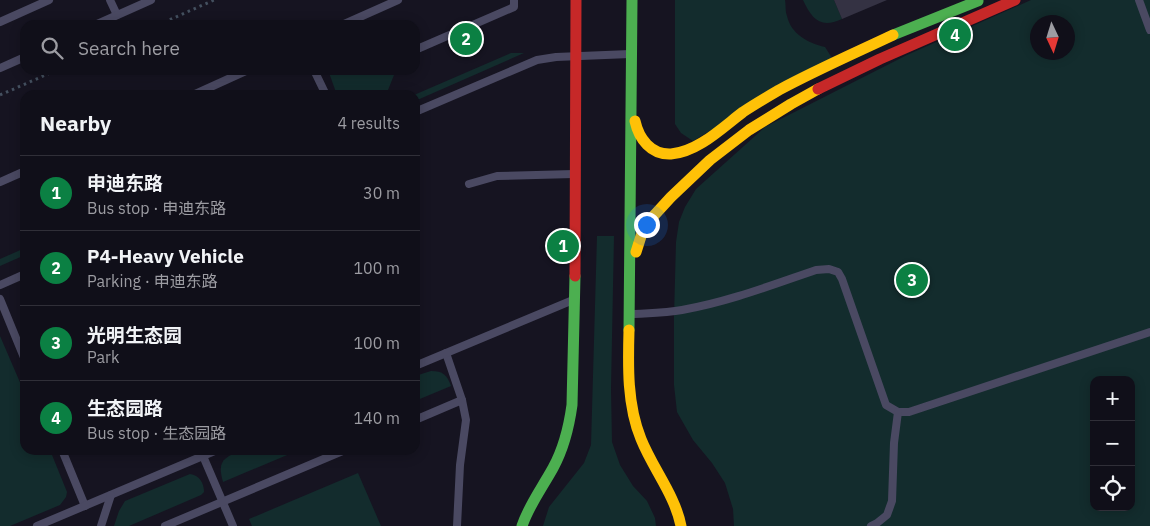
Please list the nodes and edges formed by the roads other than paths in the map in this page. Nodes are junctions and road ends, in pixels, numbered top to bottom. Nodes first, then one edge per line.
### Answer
1 (49, 0) edge
2 (110, 0) edge
3 (151, 0) edge
4 (398, 0) edge
5 (514, 0) edge
6 (576, 0) edge
7 (632, 0) edge
8 (982, 0) edge
9 (1015, 0) edge
10 (1139, 0) edge
11 (117, 15) junction
12 (106, 20) edge
13 (355, 20) edge
14 (0, 22) edge
15 (1150, 30) edge
16 (420, 48) edge
17 (632, 54) junction
18 (576, 56) junction
19 (20, 58) edge
20 (0, 68) edge
21 (237, 75) edge
22 (316, 75) edge
23 (204, 90) edge
24 (324, 90) edge
25 (632, 106) junction
26 (420, 110) edge
27 (20, 173) edge
28 (576, 174) junction
29 (0, 182) edge
30 (468, 184) dead end
31 (631, 266) junction
32 (20, 276) edge
33 (0, 285) edge
34 (0, 299) edge
35 (575, 299) junction
36 (630, 314) junction
37 (1150, 332) edge
38 (20, 348) edge
39 (446, 353) junction
40 (420, 364) edge
41 (462, 400) junction
42 (898, 412) junction
43 (420, 418) edge
44 (64, 455) edge
45 (332, 455) edge
46 (203, 456) joint
47 (111, 495) junction
48 (222, 502) junction
49 (85, 506) junction
50 (37, 526) edge
51 (101, 526) edge
52 (165, 526) edge
53 (233, 526) edge
54 (457, 526) edge
55 (522, 526) edge
56 (681, 526) edge
57 (871, 526) edge

1 - 14 lane
2 - 11 lane
3 - 11 lane
4 - 13 lane
5 - 16 lane
6 - 18 street
7 - 17 street
8 - 25 street
9 - 31 street
10 - 15 lane
11 - 12 lane
17 - 18 lane
17 - 25 street
18 - 26 lane
18 - 28 street
19 - 20 lane
21 - 23 lane
22 - 24 lane
25 - 31 street
27 - 29 lane
28 - 30 lane
28 - 35 street
31 - 36 street
32 - 33 lane
34 - 38 lane
35 - 39 lane
35 - 55 street
36 - 42 lane
36 - 56 street
37 - 42 lane
39 - 40 lane
39 - 41 lane
41 - 43 lane
41 - 54 lane
42 - 57 lane
44 - 49 lane
45 - 48 lane
46 - 47 lane
46 - 48 lane
47 - 49 lane
47 - 51 lane
48 - 52 lane
48 - 53 lane
49 - 50 lane

